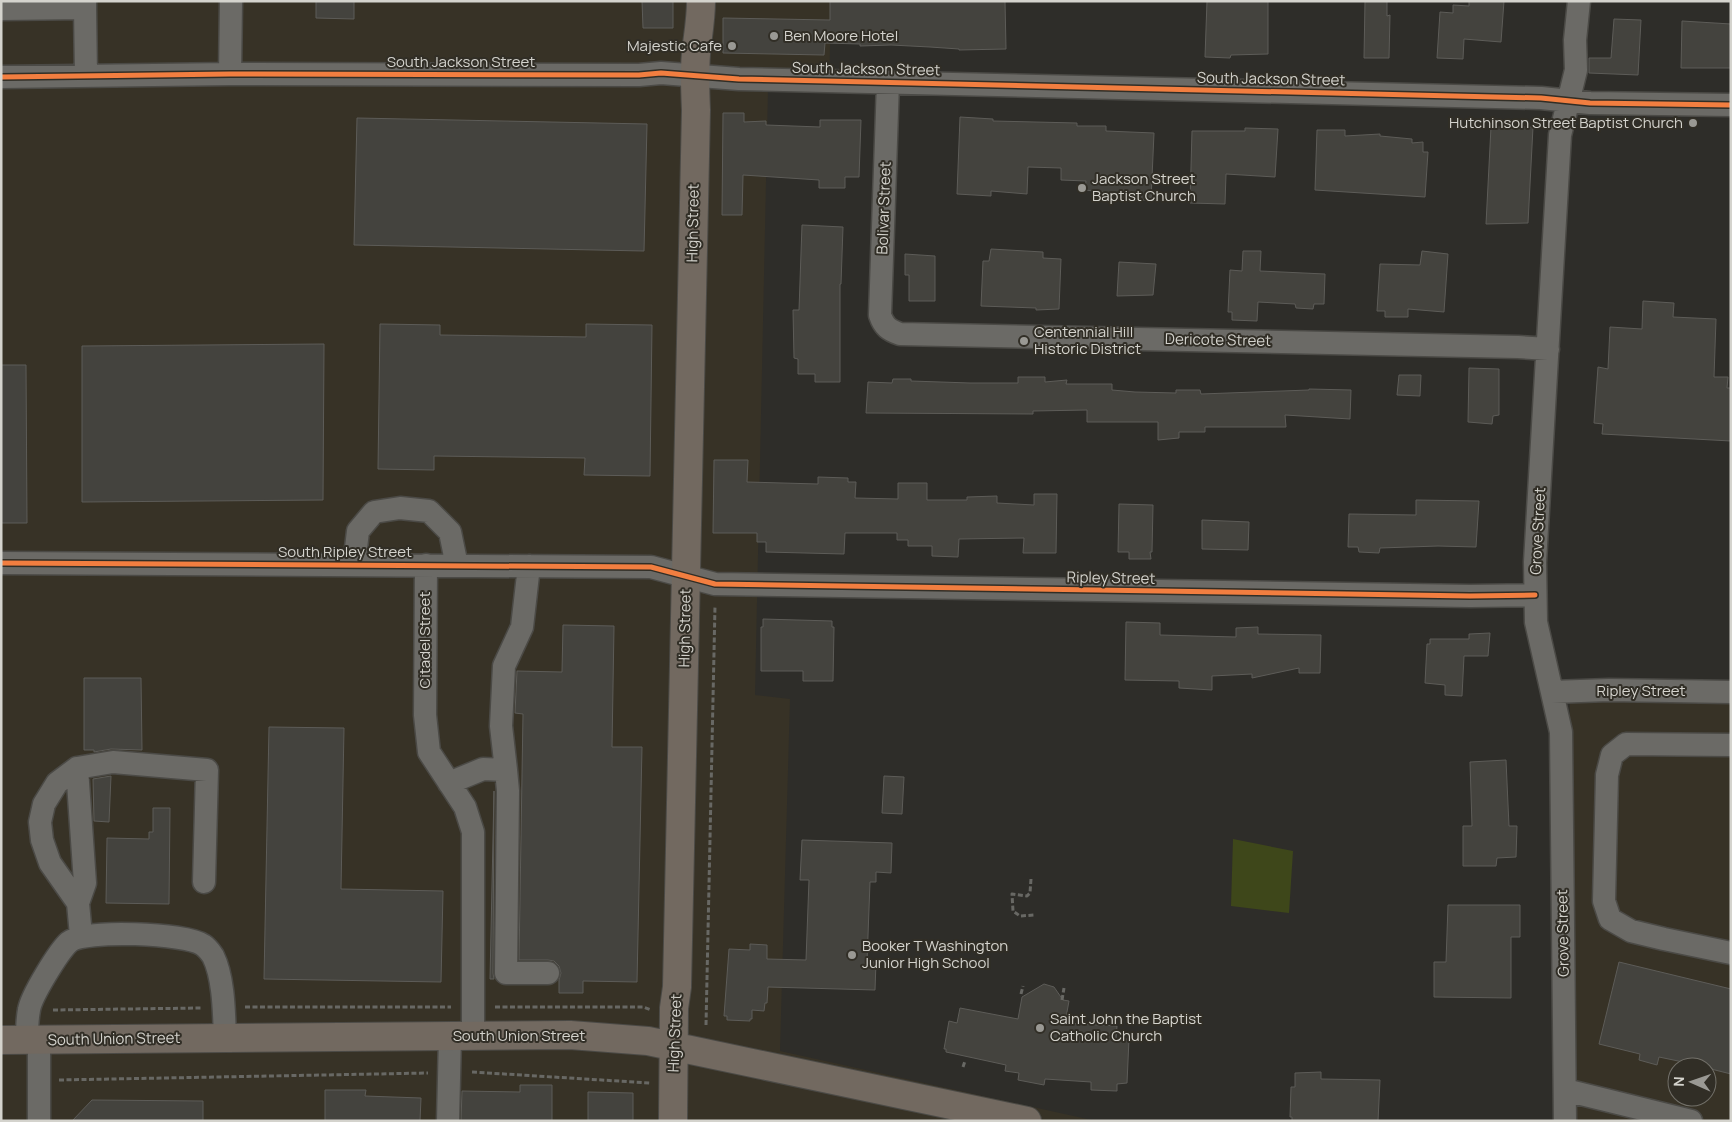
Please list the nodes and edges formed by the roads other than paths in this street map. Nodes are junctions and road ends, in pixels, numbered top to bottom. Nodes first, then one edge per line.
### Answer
1 (231, 1) edge
2 (701, 1) edge
3 (1579, 1) edge
4 (85, 5) edge
5 (1, 9) edge
6 (230, 74) junction
7 (695, 75) junction
8 (86, 76) junction
9 (1, 77) edge
10 (888, 82) junction
11 (1568, 101) junction
12 (1731, 105) edge
13 (889, 330) joint
14 (1548, 348) junction
15 (1, 563) edge
16 (354, 565) junction
17 (426, 565) junction
18 (457, 566) junction
19 (529, 566) junction
20 (686, 576) junction
21 (1535, 595) junction
22 (1552, 692) junction
23 (1731, 692) edge
24 (1731, 745) edge
25 (77, 768) junction
26 (506, 770) junction
27 (449, 783) junction
28 (204, 882) dead end
29 (78, 903) junction
30 (81, 936) junction
31 (1731, 953) edge
32 (548, 973) dead end
33 (462, 1036) junction
34 (225, 1038) junction
35 (22, 1040) edge
36 (674, 1048) junction
37 (1564, 1090) junction
38 (39, 1121) edge
39 (448, 1121) edge
40 (673, 1121) edge
41 (1027, 1121) edge
42 (1565, 1121) edge
43 (1691, 1121) edge

1 - 6 street
2 - 7 main road, High Street
3 - 11 street, Grove Street
4 - 5 street
4 - 8 street
6 - 7 street, South Jackson Street
6 - 8 street, South Jackson Street
7 - 10 street, South Jackson Street
7 - 20 main road, High Street
8 - 9 street, South Jackson Street
10 - 11 street, South Jackson Street
10 - 13 street, Bolivar Street
11 - 12 street, South Jackson Street
11 - 14 street, Grove Street
13 - 14 street, Dericote Street
14 - 21 street, Grove Street
15 - 16 street, South Ripley Street
16 - 17 street, South Ripley Street
16 - 18 street
17 - 18 street, South Ripley Street
17 - 27 street, Citadel Street
18 - 19 street, South Ripley Street
19 - 20 street, South Ripley Street
19 - 26 street
20 - 21 street, Ripley Street
20 - 36 main road, High Street
21 - 22 street, Grove Street
22 - 23 street, Ripley Street
22 - 37 street, Grove Street
24 - 31 street
25 - 28 street
25 - 29 street
25 - 29 street
26 - 27 street
26 - 32 street
27 - 33 street, Citadel Street
29 - 30 street
30 - 34 street
30 - 35 street
33 - 34 main road, South Union Street
33 - 36 main road, South Union Street
33 - 39 street, Citadel Street
34 - 35 main road, South Union Street
35 - 38 street
36 - 40 main road, High Street
36 - 41 main road, South Union Street
37 - 42 street, Grove Street
37 - 43 street

